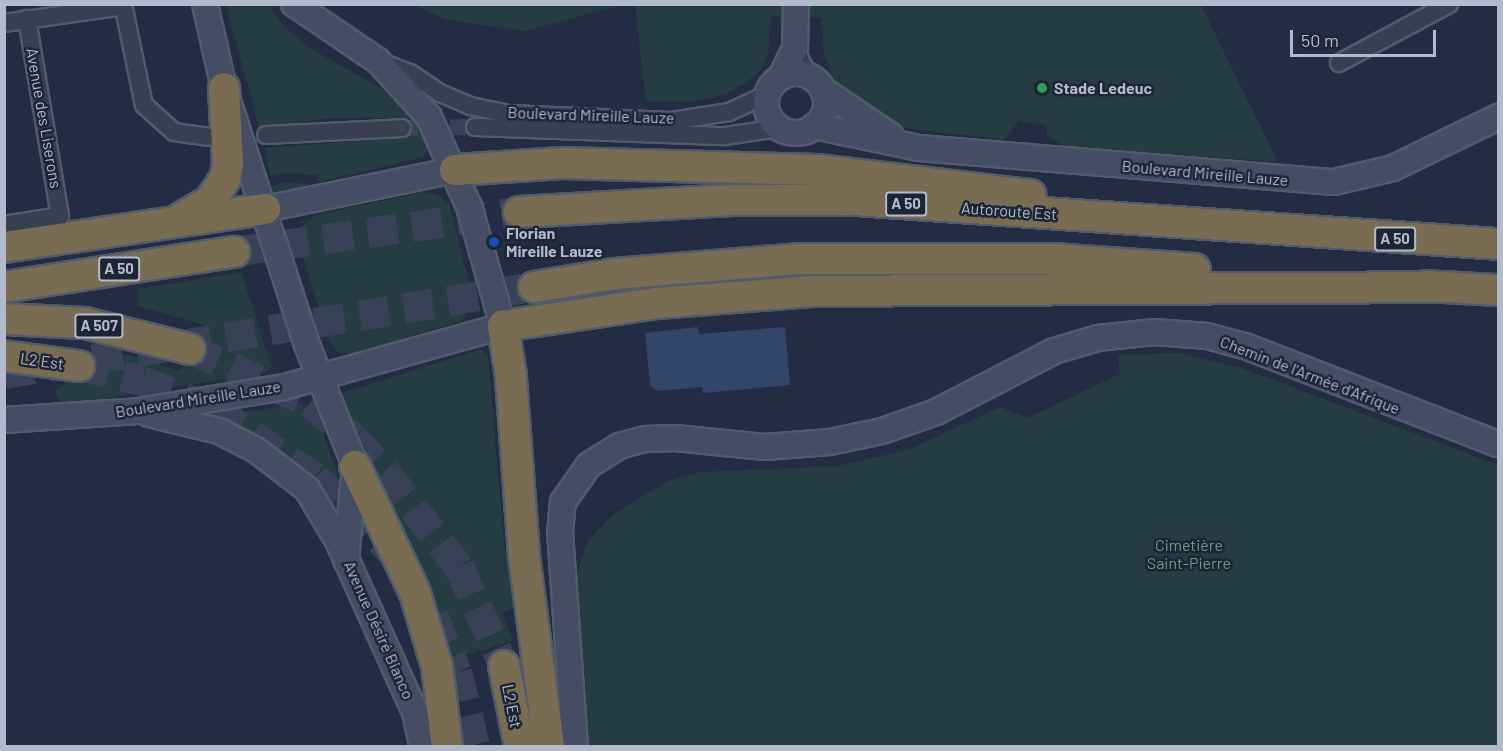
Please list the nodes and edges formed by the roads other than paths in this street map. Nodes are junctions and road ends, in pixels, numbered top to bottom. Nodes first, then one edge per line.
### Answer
1 (205, 4) edge
2 (294, 4) edge
3 (1449, 4) edge
4 (123, 5) edge
5 (796, 11) edge
6 (27, 19) junction
7 (4, 22) edge
8 (795, 48) junction
9 (378, 61) junction
10 (1339, 63) dead end
11 (815, 83) junction
12 (774, 86) junction
13 (224, 88) junction
14 (1498, 117) edge
15 (814, 126) junction
16 (475, 127) tunnel mouth
17 (402, 128) tunnel mouth
18 (779, 128) junction
19 (266, 135) dead end
20 (208, 137) dead end
21 (900, 142) junction
22 (455, 170) junction
23 (265, 209) junction
24 (519, 212) tunnel mouth
25 (4, 225) edge
26 (167, 225) junction
27 (1292, 233) junction
28 (1498, 244) edge
29 (4, 247) edge
30 (234, 252) tunnel mouth
31 (534, 286) tunnel mouth
32 (4, 287) edge
33 (1446, 287) junction
34 (1498, 290) edge
35 (4, 319) edge
36 (503, 326) junction
37 (190, 349) tunnel mouth
38 (4, 356) edge
39 (79, 366) tunnel mouth
40 (318, 376) junction
41 (138, 411) junction
42 (4, 420) edge
43 (1498, 444) edge
44 (355, 466) junction
45 (346, 560) junction
46 (504, 666) tunnel mouth
47 (422, 747) edge
48 (447, 747) edge
49 (520, 747) edge
50 (549, 747) edge
51 (575, 747) edge

1 - 13 street
2 - 9 street
3 - 10 street
4 - 6 street
4 - 20 street
5 - 8 street
6 - 7 street
6 - 25 street, Avenue des Liserons
8 - 11 street
8 - 12 street
9 - 12 street, Boulevard Mireille Lauze
9 - 22 street
11 - 12 street
11 - 15 street
11 - 21 street, Boulevard Mireille Lauze
12 - 18 street
13 - 23 street
13 - 26 highway
14 - 21 street, Boulevard Mireille Lauze
15 - 18 street
15 - 21 street, Boulevard Mireille Lauze
16 - 18 street, Boulevard Mireille Lauze
17 - 19 street
22 - 23 street
22 - 27 highway
22 - 36 street
23 - 26 highway
23 - 40 street
24 - 27 highway, Autoroute Est / A 50
26 - 29 highway
27 - 28 highway, Autoroute Est / A 50
30 - 32 highway, A 50
31 - 33 highway
33 - 34 highway
33 - 36 highway
35 - 37 highway, A 507
36 - 40 street, Boulevard Mireille Lauze
36 - 50 highway
38 - 39 highway, L2 Est
40 - 41 street, Boulevard Mireille Lauze
40 - 44 street, Avenue Désiré Bianco
41 - 42 street, Boulevard Mireille Lauze
41 - 45 street
43 - 51 street, Chemin de l'Armée d'Afrique
44 - 45 street, Avenue Désiré Bianco
44 - 48 highway
45 - 47 street, Avenue Désiré Bianco
46 - 49 highway, L2 Est

